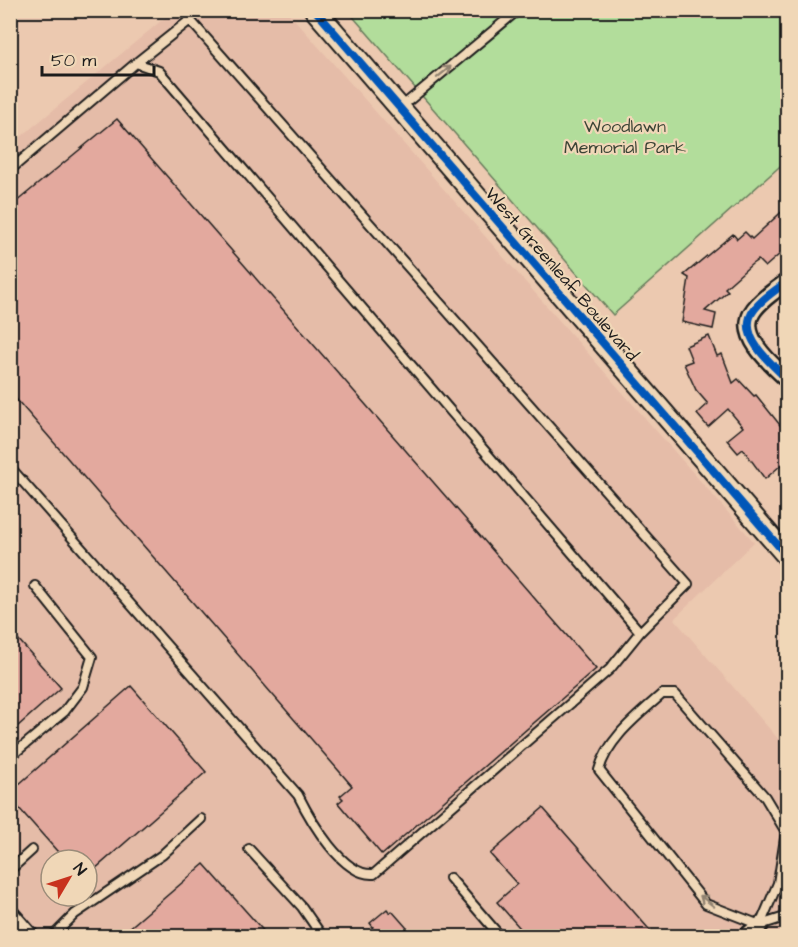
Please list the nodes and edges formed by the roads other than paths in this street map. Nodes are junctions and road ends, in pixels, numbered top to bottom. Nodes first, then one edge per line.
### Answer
1 (315, 10) edge
2 (518, 10) edge
3 (136, 63) junction
4 (399, 110) junction
5 (10, 170) edge
6 (788, 281) edge
7 (788, 380) edge
8 (10, 467) edge
9 (786, 551) edge
10 (35, 586) dead end
11 (640, 632) junction
12 (10, 757) edge
13 (201, 819) dead end
14 (249, 849) dead end
15 (32, 850) dead end
16 (10, 870) edge
17 (450, 878) dead end
18 (10, 913) edge
19 (788, 916) edge
20 (760, 925) junction
21 (30, 936) edge
22 (54, 936) edge
23 (322, 936) edge
24 (500, 936) edge
25 (747, 936) edge

1 - 4 street, West Greenleaf Boulevard
4 -> 2 lane
3 - 5 lane
3 - 11 lane
3 - 11 lane
4 - 9 street, West Greenleaf Boulevard
6 - 7 street
8 - 11 lane
10 - 12 lane
13 - 22 lane
14 - 23 lane
15 - 16 lane
17 - 24 lane
18 - 21 street
19 - 20 lane
20 -> 20 lane
20 - 25 street

